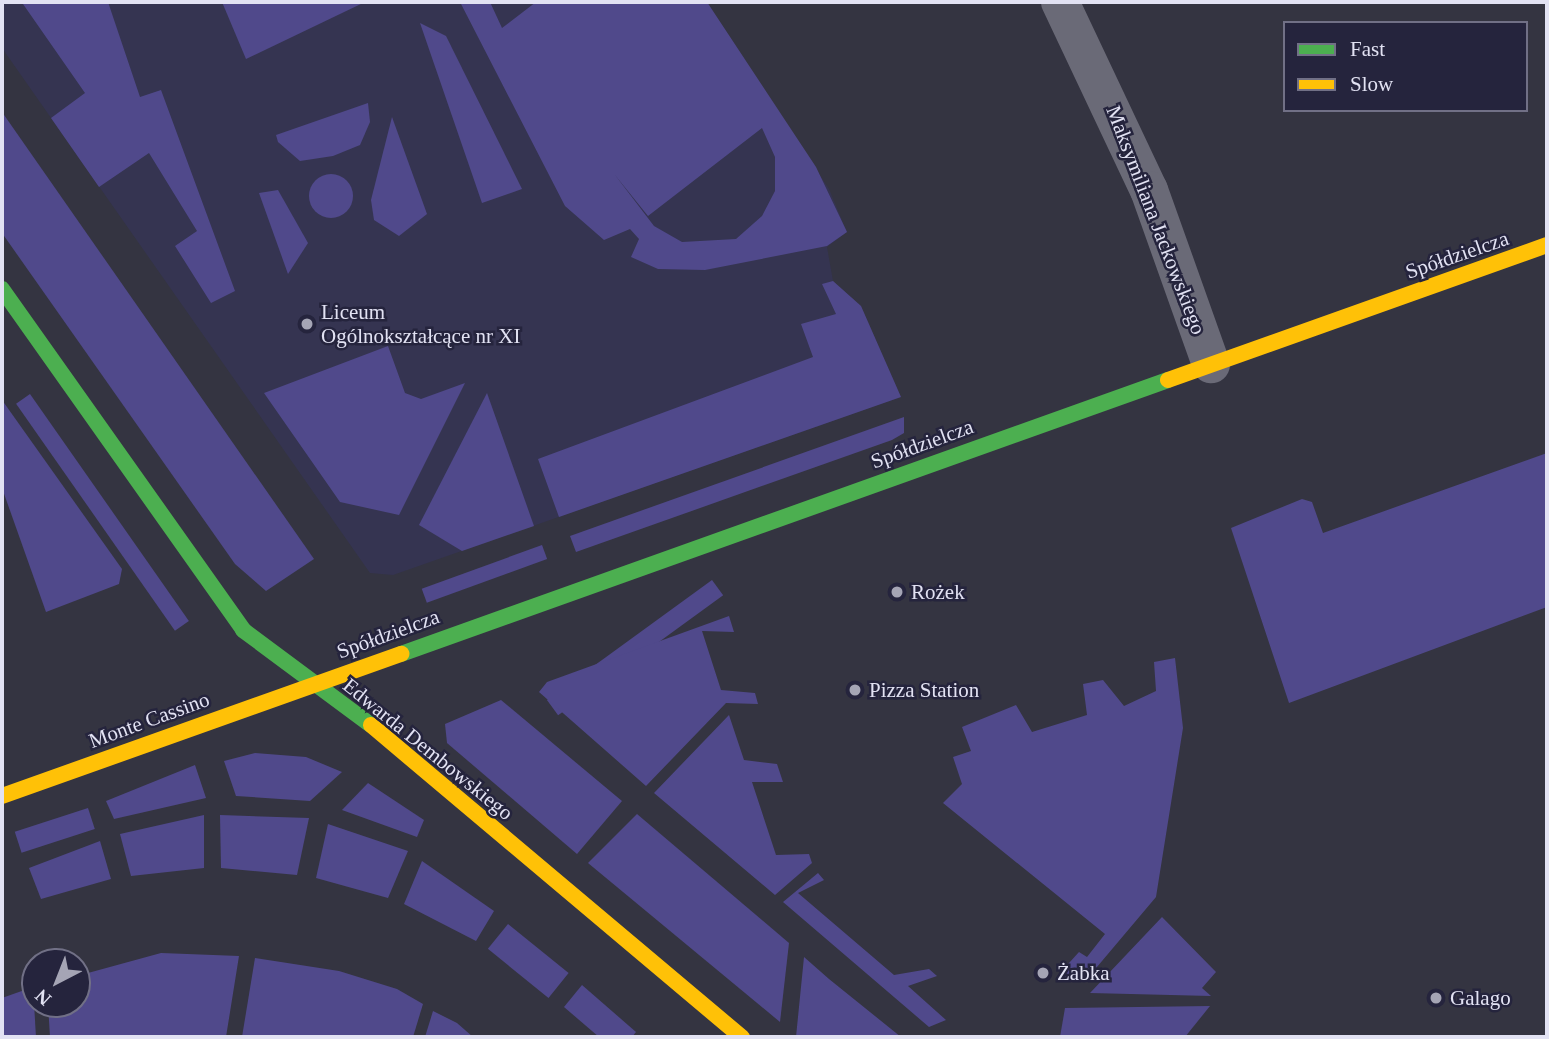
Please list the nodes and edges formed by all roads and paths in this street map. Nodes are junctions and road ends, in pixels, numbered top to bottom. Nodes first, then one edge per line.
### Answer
1 (1060, 2) edge
2 (1547, 245) edge
3 (2, 289) edge
4 (1211, 364) junction
5 (313, 685) junction
6 (2, 796) edge
7 (742, 1037) edge

1 - 4 street, Maksymiliana Jackowskiego
2 - 4 street, Spółdzielcza
3 - 5 street, Edwarda Dembowskiego
4 - 5 street, Spółdzielcza
5 - 6 street, Monte Cassino
5 - 7 street, Edwarda Dembowskiego

